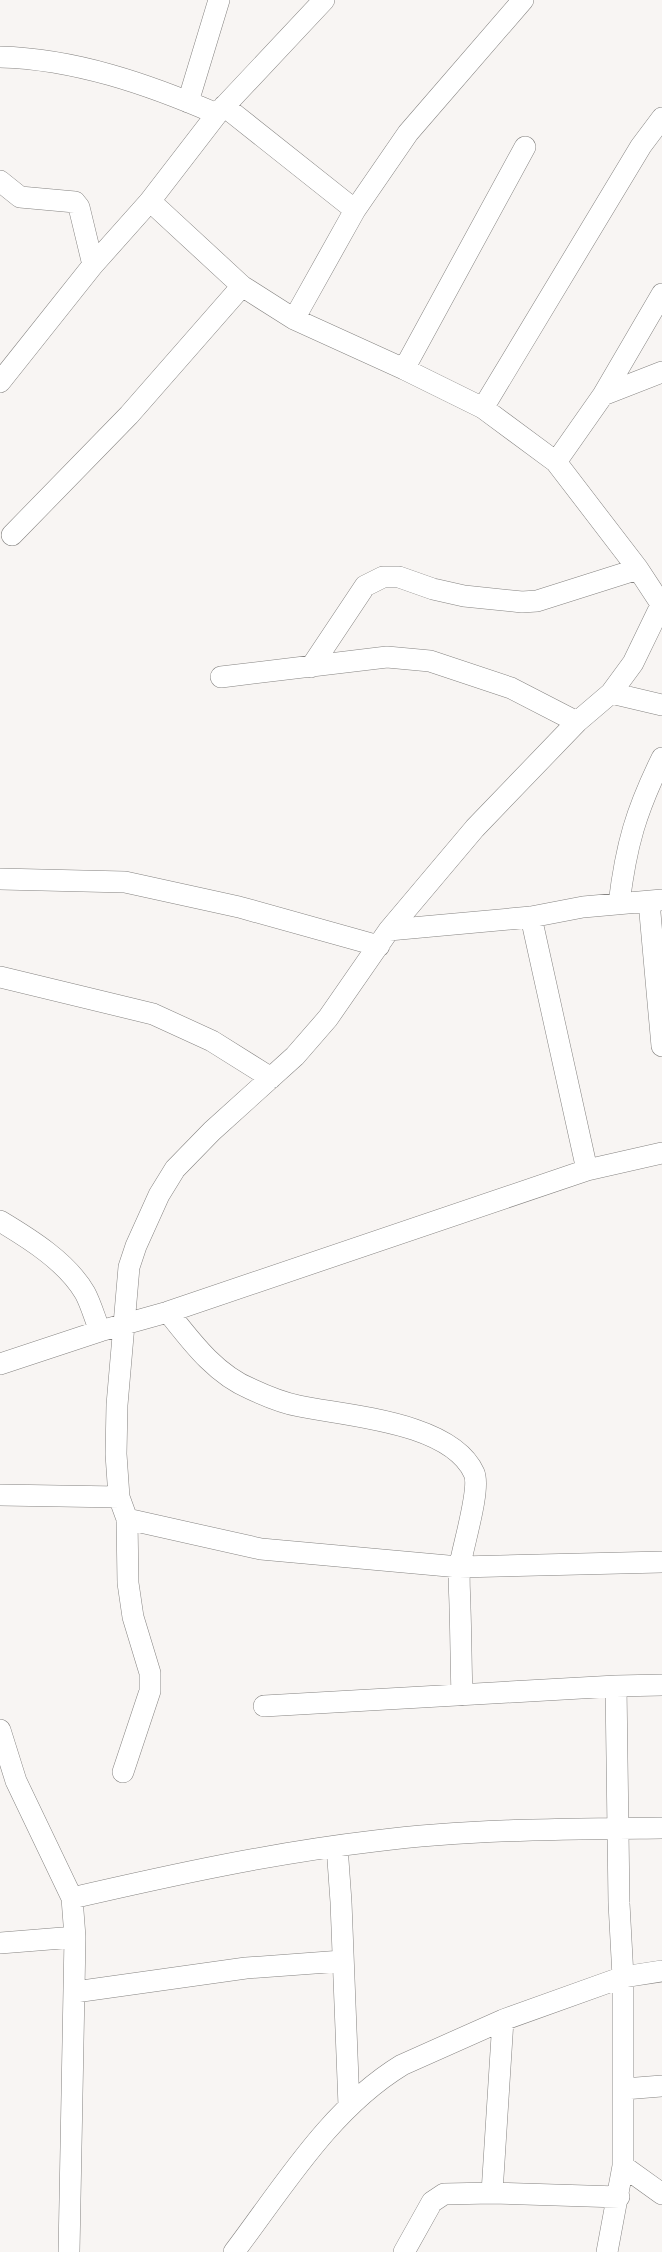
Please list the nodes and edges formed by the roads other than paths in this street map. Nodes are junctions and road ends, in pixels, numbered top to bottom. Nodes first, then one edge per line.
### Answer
1 (219, 0) edge
2 (324, 0) edge
3 (523, 0) edge
4 (0, 57) edge
5 (188, 102) junction
6 (220, 110) junction
7 (662, 118) edge
8 (525, 147) dead end
9 (0, 181) edge
10 (150, 201) junction
11 (355, 210) junction
12 (93, 265) junction
13 (242, 286) junction
14 (662, 294) edge
15 (294, 319) junction
16 (404, 369) junction
17 (662, 372) edge
18 (0, 382) edge
19 (603, 395) junction
20 (483, 408) junction
21 (556, 462) junction
22 (12, 535) dead end
23 (638, 569) junction
24 (662, 604) edge
25 (310, 667) junction
26 (221, 677) dead end
27 (611, 693) junction
28 (662, 705) edge
29 (577, 722) junction
30 (662, 758) edge
31 (0, 879) edge
32 (655, 901) edge
33 (619, 904) junction
34 (531, 917) junction
35 (384, 938) junction
36 (0, 977) edge
37 (662, 1046) edge
38 (271, 1078) junction
39 (660, 1157) edge
40 (587, 1170) junction
41 (0, 1221) edge
42 (168, 1312) junction
43 (124, 1326) junction
44 (100, 1331) junction
45 (0, 1364) edge
46 (0, 1495) edge
47 (119, 1497) junction
48 (127, 1519) junction
49 (662, 1562) edge
50 (459, 1567) junction
51 (662, 1685) edge
52 (616, 1686) junction
53 (462, 1695) junction
54 (264, 1706) dead end
55 (0, 1730) edge
56 (123, 1772) dead end
57 (618, 1828) junction
58 (662, 1828) edge
59 (337, 1846) junction
60 (72, 1898) junction
61 (75, 1937) junction
62 (0, 1943) edge
63 (342, 1961) junction
64 (662, 1971) edge
65 (623, 1977) junction
66 (75, 1992) junction
67 (503, 2020) junction
68 (662, 2086) edge
69 (624, 2088) junction
70 (349, 2106) junction
71 (623, 2166) junction
72 (492, 2193) junction
73 (662, 2194) edge
74 (619, 2197) junction
75 (69, 2252) edge
76 (234, 2252) edge
77 (404, 2252) edge
78 (607, 2252) edge

1 - 5 street
2 - 6 street
3 - 11 street
4 - 5 street
5 - 6 street
6 - 10 street
6 - 11 street
7 - 20 street
8 - 16 street
9 - 12 street
10 - 12 street
10 - 13 street
11 - 15 street
12 - 18 street
13 - 15 street
13 - 22 street
14 - 19 street
15 - 16 street
16 - 20 street
17 - 19 street
19 - 21 street
20 - 21 street
21 - 23 street
23 - 24 street
23 - 25 street
24 - 27 street
25 - 26 street
25 - 29 street
27 - 28 street
27 - 29 street
29 - 35 street
30 - 33 street
31 - 35 street
32 - 33 street
32 - 37 street
33 - 34 street
34 - 35 street
34 - 40 street
35 - 38 street
36 - 38 street
38 - 43 street
39 - 40 street
40 - 42 street
41 - 44 street
42 - 43 street
42 - 50 street
43 - 44 street
43 - 47 street
44 - 45 street
46 - 47 street
47 - 48 street
48 - 50 street
48 - 56 street
49 - 50 street
50 - 53 street
51 - 52 street
52 - 53 street
52 - 57 street
53 - 54 street
55 - 60 street
57 - 58 street
57 - 59 street
57 - 65 street
59 - 60 street
59 - 63 street
60 - 61 street
61 - 62 street
61 - 66 street
63 - 66 street
63 - 70 street
64 - 65 street
65 - 67 street
65 - 69 street
66 - 75 street
67 - 70 street
67 - 72 street
68 - 69 street
69 - 71 street
70 - 76 street
71 - 73 street
71 - 74 street
72 - 74 street
72 - 77 street
74 - 78 street

